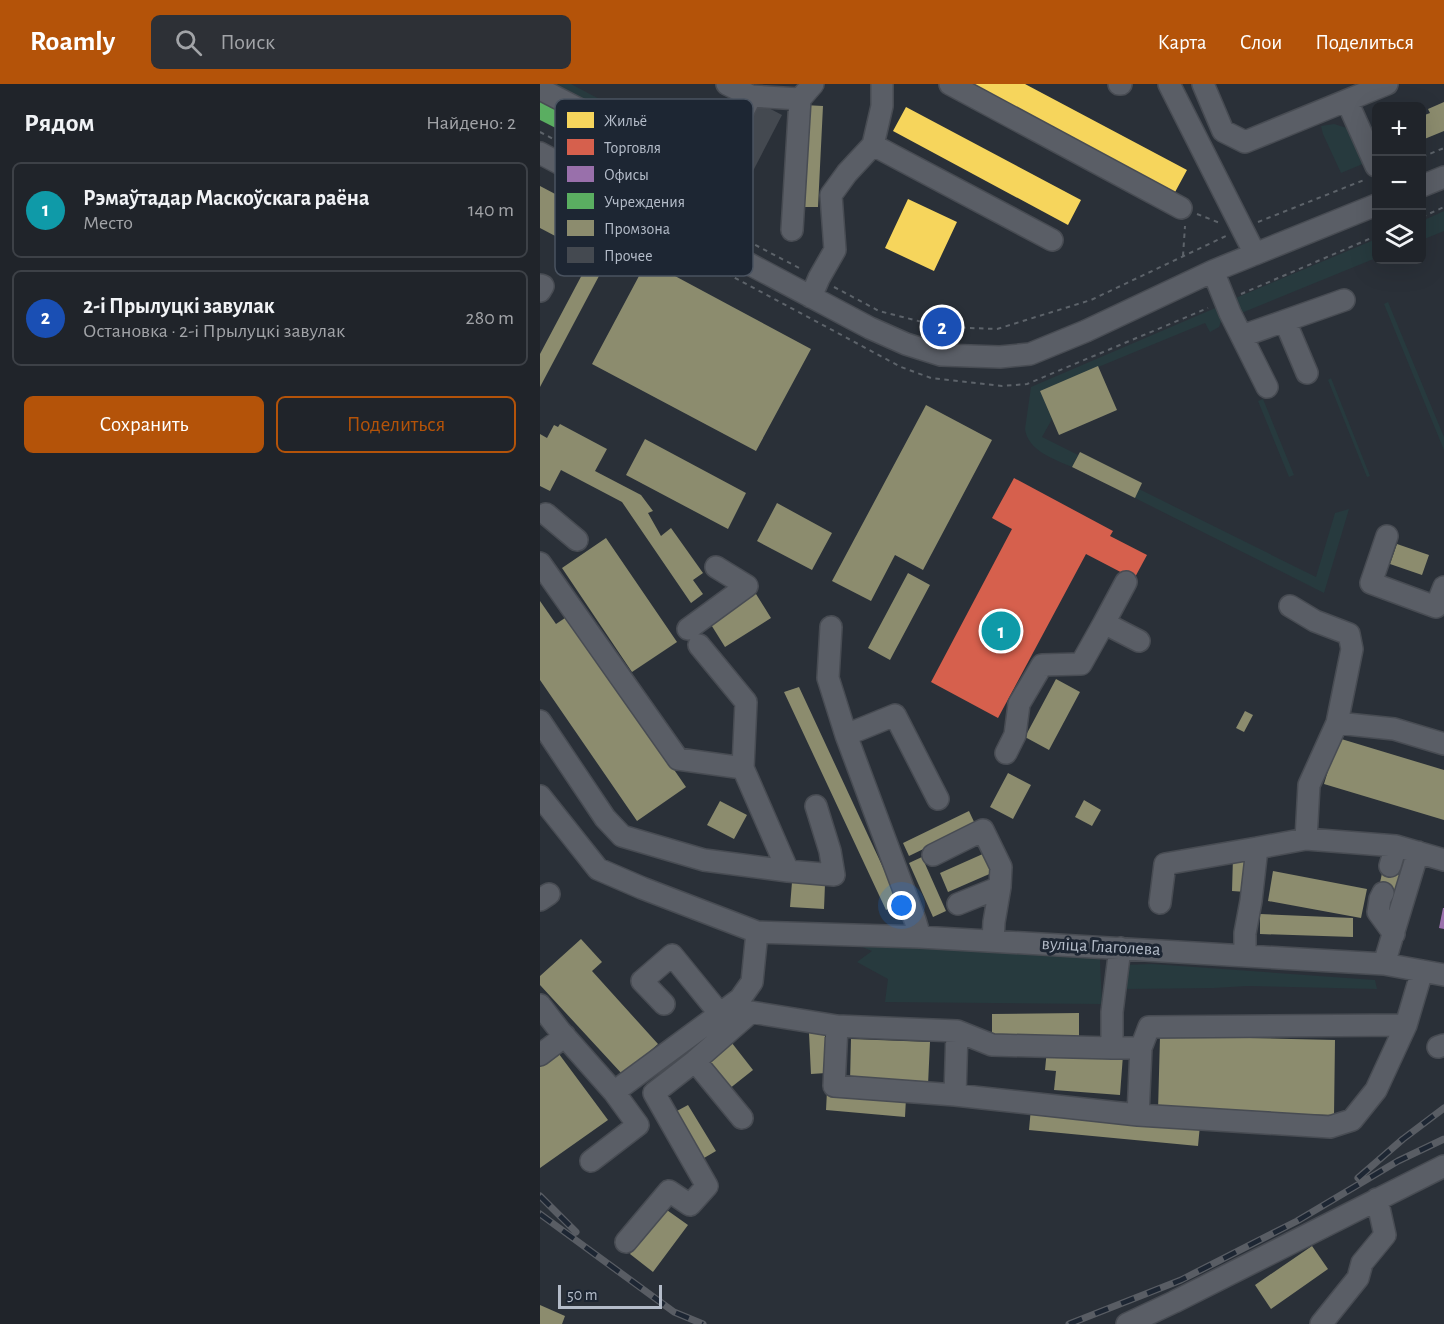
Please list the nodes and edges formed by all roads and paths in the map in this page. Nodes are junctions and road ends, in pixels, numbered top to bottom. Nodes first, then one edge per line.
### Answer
1 (727, 84) edge
2 (882, 84) edge
3 (950, 84) edge
4 (1169, 84) edge
5 (1203, 84) edge
6 (1387, 84) edge
7 (540, 89) edge
8 (806, 92) edge
9 (751, 96) junction
10 (559, 99) edge
11 (749, 99) edge
12 (1347, 100) junction
13 (540, 132) edge
14 (555, 141) edge
15 (873, 145) junction
16 (1444, 148) edge
17 (540, 153) edge
18 (1424, 156) edge
19 (555, 160) edge
20 (1371, 172) edge
21 (1444, 177) edge
22 (1426, 184) edge
23 (1372, 207) edge
24 (1444, 207) edge
25 (1183, 209) junction
26 (1426, 215) edge
27 (1240, 229) junction
28 (792, 230) dead end
29 (1372, 238) edge
30 (1052, 240) dead end
31 (753, 253) edge
32 (1255, 254) junction
33 (1183, 256) junction
34 (753, 258) edge
35 (1213, 271) junction
36 (731, 276) edge
37 (540, 285) edge
38 (815, 288) junction
39 (540, 291) edge
40 (1226, 300) junction
41 (1344, 300) dead end
42 (1285, 321) junction
43 (1242, 336) junction
44 (1307, 373) dead end
45 (1267, 387) dead end
46 (546, 514) dead end
47 (1388, 536) dead end
48 (577, 540) dead end
49 (540, 563) edge
50 (716, 567) dead end
51 (1126, 582) dead end
52 (1444, 587) edge
53 (1290, 606) dead end
54 (1440, 609) edge
55 (1104, 623) junction
56 (831, 627) dead end
57 (1138, 640) dead end
58 (540, 721) edge
59 (1337, 723) junction
60 (846, 735) junction
61 (1444, 744) edge
62 (1006, 753) dead end
63 (743, 768) junction
64 (540, 796) edge
65 (938, 799) dead end
66 (816, 806) dead end
67 (1306, 839) junction
68 (1257, 849) junction
69 (1418, 852) junction
70 (933, 855) dead end
71 (1444, 860) edge
72 (788, 871) junction
73 (1000, 887) junction
74 (1383, 893) dead end
75 (1160, 903) dead end
76 (958, 904) dead end
77 (758, 932) junction
78 (1394, 934) junction
79 (920, 937) junction
80 (993, 941) junction
81 (1120, 948) junction
82 (1245, 956) junction
83 (1384, 963) junction
84 (1422, 971) junction
85 (1444, 975) edge
86 (664, 1004) dead end
87 (540, 1005) edge
88 (720, 1014) junction
89 (1406, 1025) junction
90 (837, 1026) junction
91 (957, 1031) junction
92 (565, 1036) junction
93 (1112, 1048) junction
94 (1141, 1048) junction
95 (540, 1055) edge
96 (694, 1061) junction
97 (614, 1092) junction
98 (955, 1095) junction
99 (1138, 1115) junction
100 (742, 1118) dead end
101 (591, 1161) dead end
102 (1444, 1166) edge
103 (1377, 1199) junction
104 (626, 1242) dead end
105 (1127, 1324) edge
106 (1322, 1324) edge

1 - 9 street
2 - 15 street
3 - 25 street
4 - 27 street
5 - 12 street
6 - 12 street
7 - 10 street
8 - 9 street
8 - 28 street
9 - 11 street
12 - 20 street
13 - 14 path
15 - 30 street
15 - 38 street
16 - 18 path
17 - 19 street
20 - 27 path
21 - 22 street
23 - 32 street
24 - 26 path
25 - 27 path
25 - 33 path
27 - 32 street
27 - 33 path
29 - 40 path
31 - 38 path
32 - 35 street
33 - 38 path
34 - 38 street
35 - 38 street
35 - 40 street
36 - 40 path
37 - 39 street
40 - 43 street
41 - 42 street
42 - 43 street
42 - 44 street
43 - 45 street
46 - 48 street
47 - 54 street
49 - 63 street
50 - 63 street
51 - 55 street
52 - 54 street
53 - 59 street
55 - 57 street
55 - 62 street
56 - 60 street
58 - 72 street
59 - 61 street
59 - 67 street
60 - 65 street
60 - 79 street
63 - 72 street
64 - 77 street, вуліца Глаголева
66 - 72 street
67 - 68 street
67 - 69 street
68 - 75 street
68 - 82 street
69 - 71 street
69 - 78 street
70 - 73 street
73 - 76 street
73 - 80 street
74 - 78 street
77 - 79 street, вуліца Глаголева
77 - 88 street
78 - 83 street
79 - 80 street, вуліца Глаголева
80 - 81 street, вуліца Глаголева
81 - 82 street, вуліца Глаголева
81 - 93 street
82 - 83 street, вуліца Глаголева
83 - 84 street, вуліца Глаголева
84 - 85 street, вуліца Глаголева
84 - 89 street
86 - 88 street
87 - 92 street
88 - 97 street
89 - 94 street
89 - 99 street
90 - 91 street
90 - 96 street
90 - 98 street
91 - 93 street
91 - 98 street
92 - 95 street
92 - 97 street
93 - 94 street
94 - 99 street
96 - 100 street
96 - 104 street
97 - 101 street
98 - 99 street
102 - 103 street
103 - 105 street
103 - 106 street

